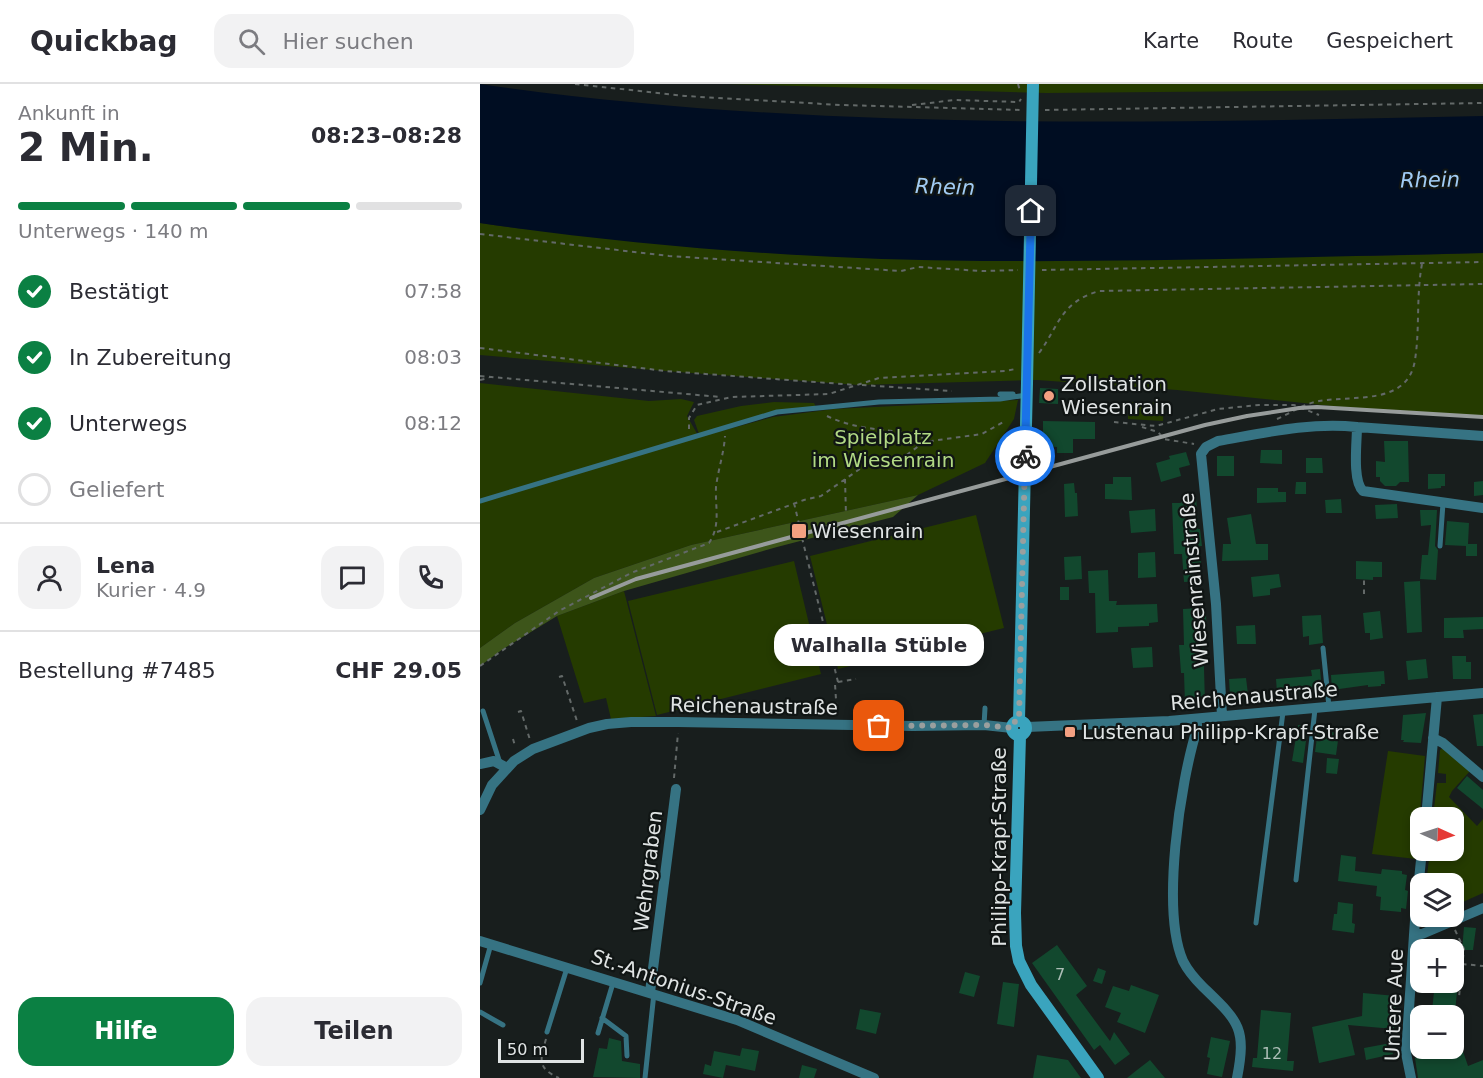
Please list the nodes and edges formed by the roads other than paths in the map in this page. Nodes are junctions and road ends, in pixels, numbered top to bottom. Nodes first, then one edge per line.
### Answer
1 (1033, 84) edge
2 (1027, 389) junction
3 (1000, 394) dead end
4 (1357, 428) junction
5 (1483, 436) edge
6 (480, 501) edge
7 (1443, 502) junction
8 (1483, 508) edge
9 (1440, 546) dead end
10 (1323, 648) dead end
11 (1483, 693) edge
12 (1437, 697) junction
13 (985, 708) dead end
14 (1329, 708) junction
15 (1315, 709) junction
16 (483, 711) dead end
17 (1283, 712) junction
18 (1222, 717) junction
19 (1197, 719) junction
20 (984, 725) junction
21 (1019, 728) junction
22 (1433, 738) junction
23 (480, 764) edge
24 (503, 765) junction
25 (1483, 777) edge
26 (676, 789) road end
27 (1427, 807) edge
28 (480, 810) edge
29 (1421, 861) edge
30 (1296, 880) dead end
31 (1483, 908) edge
32 (1256, 923) dead end
33 (1414, 934) junction
34 (485, 942) edge
35 (567, 967) junction
36 (613, 981) junction
37 (480, 983) edge
38 (652, 992) junction
39 (480, 1012) edge
40 (602, 1018) junction
41 (503, 1025) dead end
42 (547, 1032) road end
43 (598, 1033) dead end
44 (627, 1056) dead end
45 (645, 1078) edge
46 (874, 1078) edge
47 (1098, 1078) edge
48 (1237, 1078) edge
49 (1411, 1078) edge

1 - 2 street, Philipp-Krapf-Straße, bridge
2 - 3 lane
2 - 6 lane
2 - 21 street, Philipp-Krapf-Straße
4 - 5 street
4 - 7 street
4 - 18 street, Wiesenrainstraße
7 - 8 street
7 - 9 lane
10 - 14 lane
11 - 12 street, Reichenaustraße
12 - 14 street, Reichenaustraße
12 - 22 street
13 - 20 lane
14 - 15 street, Reichenaustraße
15 - 17 street, Reichenaustraße
15 - 30 lane
16 - 24 lane
17 - 18 street, Reichenaustraße
17 - 32 lane
18 - 19 street, Reichenaustraße
19 - 21 street, Reichenaustraße
19 - 48 street
20 - 21 street, Reichenaustraße
20 - 24 street, Reichenaustraße
21 - 47 street, Philipp-Krapf-Straße
22 - 25 street
22 - 27 street
23 - 24 street
24 - 28 street
26 - 38 street, Wehrgraben
29 - 33 street, Untere Aue
31 - 33 street, Untere Aue
33 - 49 street, Untere Aue
34 - 35 street, St.-Antonius-Straße
34 - 37 lane
35 - 36 street, St.-Antonius-Straße
35 - 42 lane
36 - 38 street, St.-Antonius-Straße
36 - 40 lane
38 - 45 lane
38 - 46 street, St.-Antonius-Straße
39 - 41 lane
40 - 43 lane
40 - 44 lane

